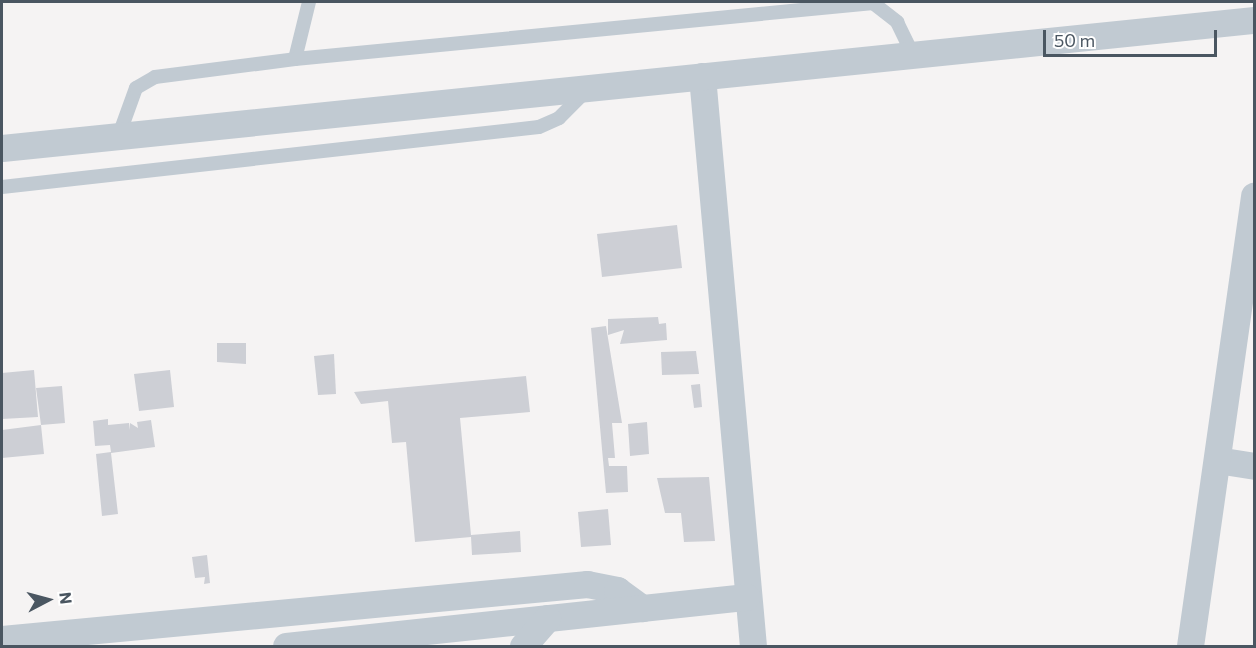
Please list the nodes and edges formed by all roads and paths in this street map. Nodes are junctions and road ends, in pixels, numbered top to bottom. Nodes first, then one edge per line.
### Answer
1 (309, 2) edge
2 (1254, 20) edge
3 (912, 52) junction
4 (295, 59) junction
5 (702, 76) junction
6 (590, 86) junction
7 (119, 135) junction
8 (2, 148) edge
9 (2, 187) edge
10 (1254, 196) edge
11 (1216, 460) junction
12 (1254, 466) edge
13 (746, 597) junction
14 (642, 608) junction
15 (547, 618) junction
16 (2, 639) edge
17 (286, 646) edge
18 (523, 646) edge
19 (753, 646) edge
20 (1190, 646) edge

1 - 4 lane
2 - 3 street
3 - 4 lane
3 - 5 street
4 - 7 lane
5 - 6 street
5 - 13 street
6 - 7 street
6 - 9 lane
7 - 8 street
10 - 11 street
11 - 12 street
11 - 20 street
13 - 14 street
13 - 19 street
14 - 15 street
14 - 16 street
15 - 17 street
15 - 18 street

